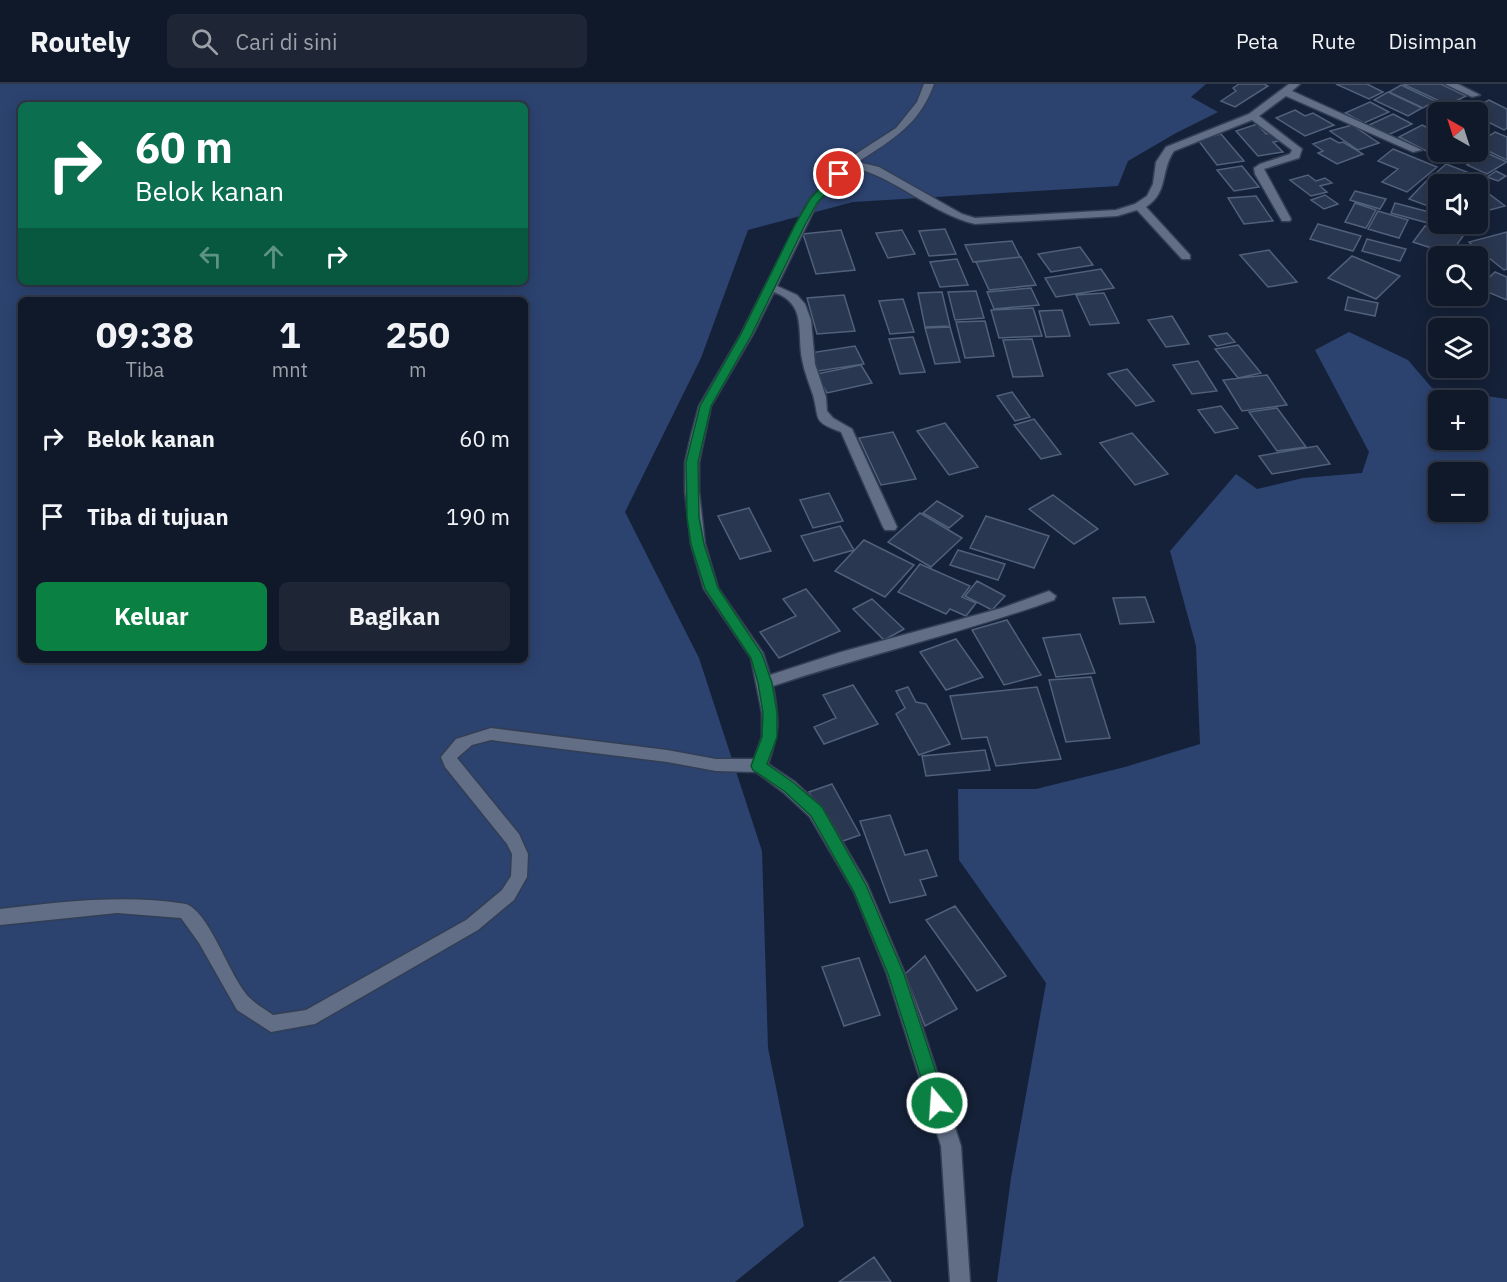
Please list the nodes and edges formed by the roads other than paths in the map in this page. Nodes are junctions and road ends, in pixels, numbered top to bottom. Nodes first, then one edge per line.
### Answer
1 (929, 84) edge
2 (1295, 84) edge
3 (1450, 84) edge
4 (1286, 92) junction
5 (1475, 95) dead end
6 (1253, 116) junction
7 (1417, 150) dead end
8 (849, 163) junction
9 (1139, 206) junction
10 (1286, 219) dead end
11 (1186, 257) dead end
12 (770, 287) junction
13 (890, 527) dead end
14 (1049, 596) dead end
15 (765, 683) junction
16 (759, 766) junction
17 (0, 917) edge
18 (960, 1282) edge

1 - 8 street
2 - 4 street
3 - 5 street
4 - 6 street
4 - 7 street
6 - 9 street
6 - 10 street
8 - 9 street
8 - 12 street
9 - 11 street
12 - 13 street
12 - 15 street
14 - 15 street
15 - 16 street
16 - 17 street
16 - 18 street

